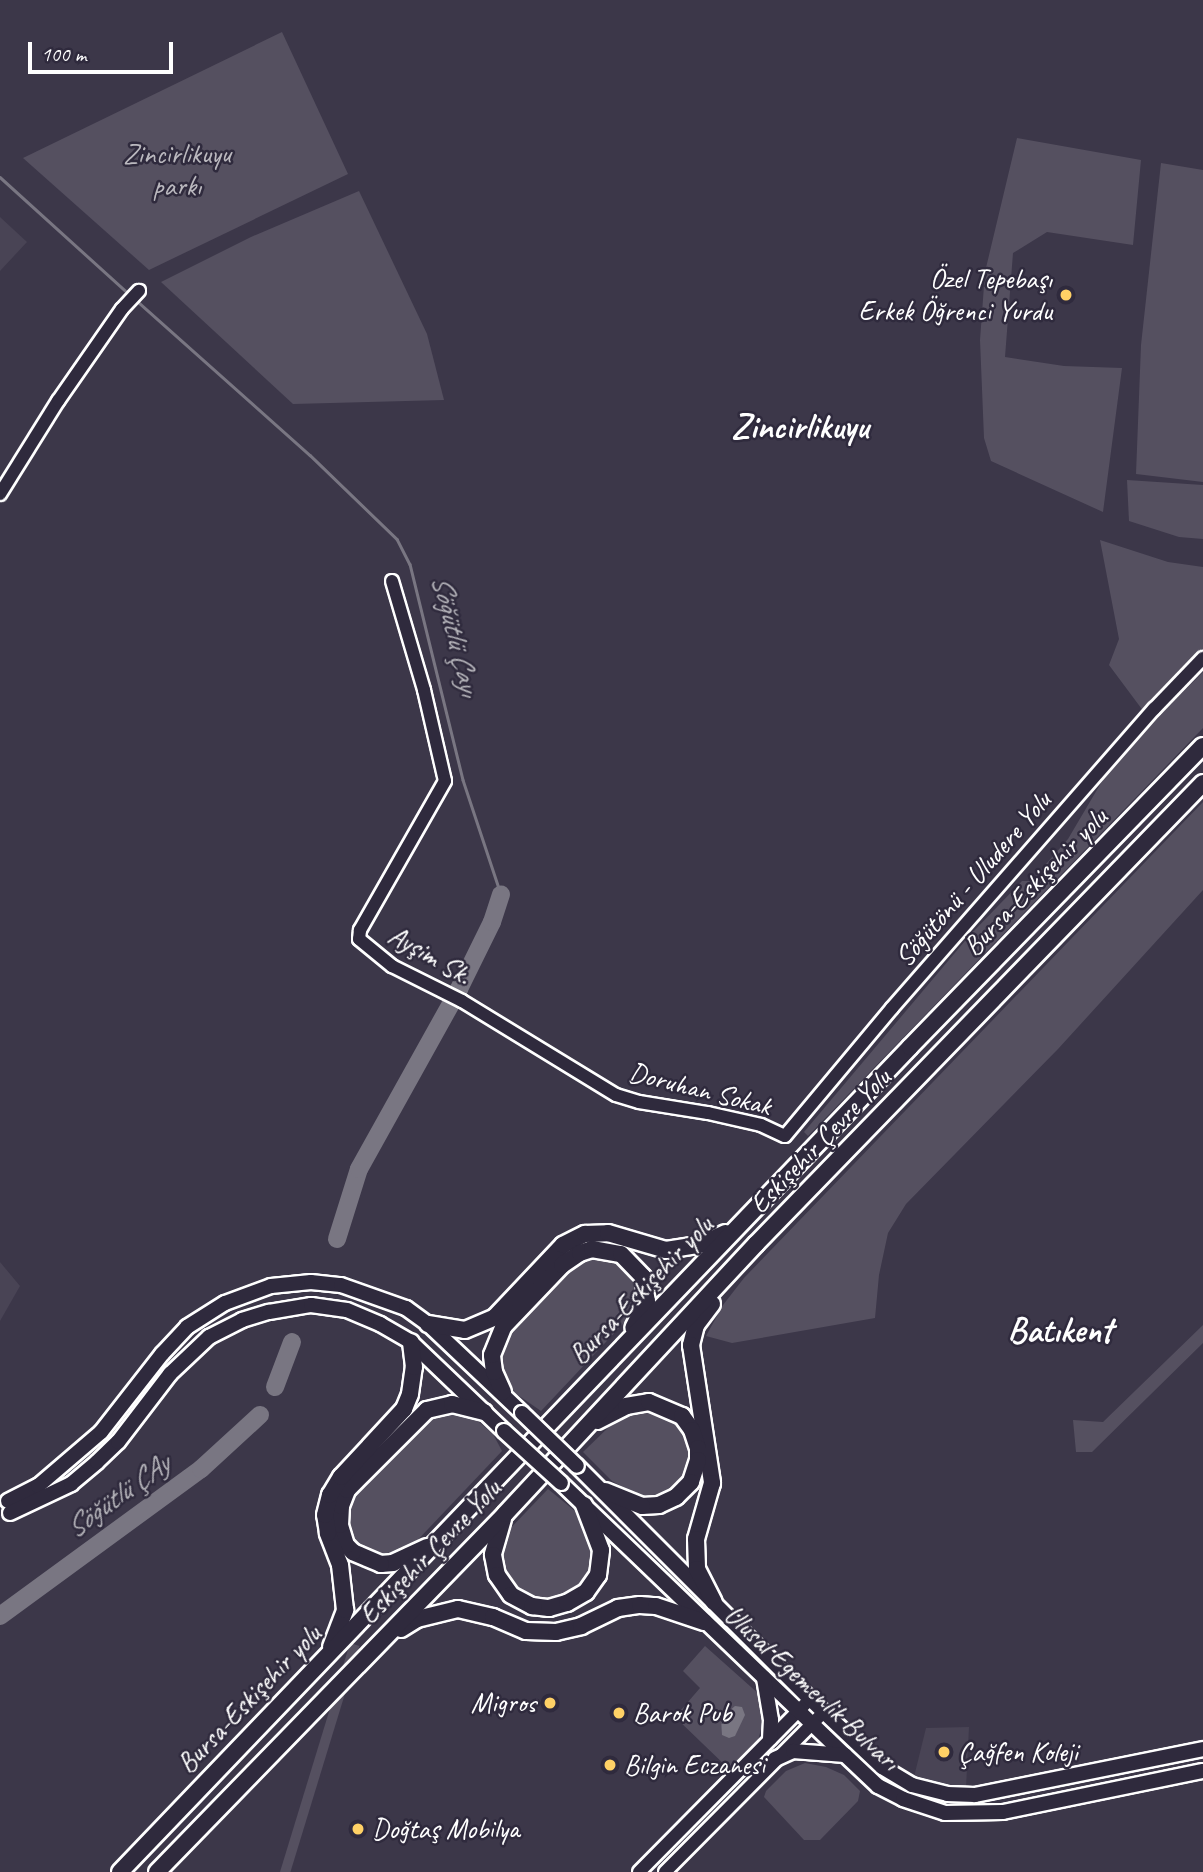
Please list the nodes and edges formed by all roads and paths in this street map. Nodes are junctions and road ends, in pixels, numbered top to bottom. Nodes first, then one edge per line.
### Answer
1 (139, 291) dead end
2 (0, 494) edge
3 (392, 582) dead end
4 (1203, 658) edge
5 (1203, 747) edge
6 (1203, 783) edge
7 (496, 1022) joint
8 (785, 1136) joint
9 (737, 1227) junction
10 (756, 1244) junction
11 (428, 1324) junction
12 (411, 1342) junction
13 (619, 1350) junction
14 (503, 1392) junction
15 (484, 1412) junction
16 (586, 1427) junction
17 (605, 1491) junction
18 (584, 1506) junction
19 (5, 1509) edge
20 (505, 1514) junction
21 (443, 1535) junction
22 (714, 1602) junction
23 (704, 1622) junction
24 (375, 1646) junction
25 (328, 1654) junction
26 (764, 1678) junction
27 (810, 1699) junction
28 (799, 1710) junction
29 (824, 1712) junction
30 (812, 1723) junction
31 (770, 1738) junction
32 (1203, 1749) edge
33 (845, 1755) junction
34 (775, 1759) junction
35 (1203, 1771) edge
36 (120, 1872) edge
37 (157, 1872) edge
38 (639, 1872) edge
39 (665, 1872) edge

1 - 2 street
3 - 7 street, Ayşim Sk.
4 - 8 street, Söğütönü - Uludere Yolu
5 - 9 highway, Bursa-Eskişehir yolu
6 - 10 highway, Eskişehir Çevre Yolu
7 - 8 street, Doruhan Sokak
9 - 11 highway
9 - 13 highway, Bursa-Eskişehir yolu
10 - 16 highway, Eskişehir Çevre Yolu
10 - 22 highway
11 - 14 main road, Ulusal Egemenlik Bulvarı
11 - 19 main road, Ulusal Egemenlik Bulvarı
12 - 15 main road, Ulusal Egemenlik Bulvarı
12 - 19 main road, Ulusal Egemenlik Bulvarı
12 - 25 highway
13 - 14 highway
13 - 21 highway, Bursa-Eskişehir yolu
14 - 17 main road, Ulusal Egemenlik Bulvarı, bridge
15 - 18 main road, Ulusal Egemenlik Bulvarı, bridge
15 - 21 highway
16 - 17 highway
16 - 20 highway, Eskişehir Çevre Yolu
17 - 22 main road, Ulusal Egemenlik Bulvarı
18 - 20 highway
18 - 23 main road, Ulusal Egemenlik Bulvarı
20 - 24 highway, Eskişehir Çevre Yolu
21 - 25 highway, Bursa-Eskişehir yolu
22 - 27 main road, Ulusal Egemenlik Bulvarı
23 - 24 highway
23 - 26 main road, Ulusal Egemenlik Bulvarı
24 - 37 highway, Eskişehir Çevre Yolu
25 - 36 highway, Bursa-Eskişehir yolu
26 - 28 main road, Ulusal Egemenlik Bulvarı
26 - 31 main road
27 - 28 street
27 - 29 main road, Ulusal Egemenlik Bulvarı
28 - 30 main road, Ulusal Egemenlik Bulvarı
28 - 31 street
29 - 30 street
29 - 32 main road, Ulusal Egemenlik Bulvarı
30 - 33 main road, Ulusal Egemenlik Bulvarı
30 - 34 street
31 - 38 street
33 - 34 main road
33 - 35 main road, Ulusal Egemenlik Bulvarı
34 - 39 street

